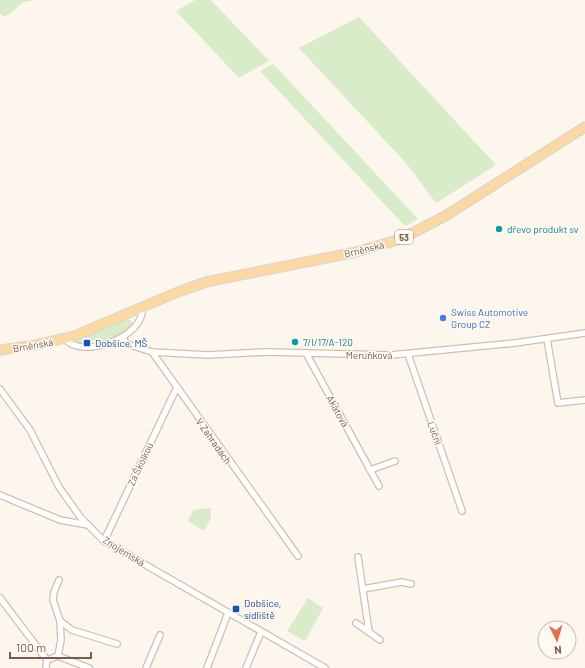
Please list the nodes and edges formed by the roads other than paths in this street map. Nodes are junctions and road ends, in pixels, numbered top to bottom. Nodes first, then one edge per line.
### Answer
1 (585, 127) edge
2 (142, 308) junction
3 (585, 333) edge
4 (123, 338) junction
5 (65, 339) junction
6 (547, 339) junction
7 (0, 350) edge
8 (152, 352) junction
9 (306, 353) junction
10 (408, 354) junction
11 (177, 387) junction
12 (0, 389) edge
13 (585, 400) edge
14 (395, 461) dead end
15 (370, 470) junction
16 (379, 486) dead end
17 (0, 495) edge
18 (462, 511) dead end
19 (88, 525) junction
20 (104, 541) junction
21 (298, 556) dead end
22 (358, 557) dead end
23 (59, 580) dead end
24 (411, 584) dead end
25 (363, 589) junction
26 (0, 598) edge
27 (228, 613) junction
28 (60, 621) junction
29 (356, 623) dead end
30 (72, 630) junction
31 (261, 632) junction
32 (369, 632) junction
33 (61, 635) junction
34 (160, 635) dead end
35 (380, 640) dead end
36 (118, 644) dead end
37 (58, 656) junction
38 (47, 660) junction
39 (46, 668) edge
40 (89, 668) edge
41 (146, 668) edge
42 (207, 668) edge
43 (246, 668) edge
44 (325, 668) edge

1 - 2 main road, Brněnská / 53
2 - 4 street
2 - 5 main road, Brněnská / 53
3 - 6 street, Meruňková
4 - 5 street, Brněnská
4 - 8 street
5 - 7 main road, Brněnská / 53
6 - 10 street, Meruňková
6 - 13 street
8 - 9 street, Meruňková
8 - 11 street, V Zahradách
9 - 10 street, Meruňková
9 - 15 street, Akátová
10 - 18 street, Luční
11 - 20 street, Za Školkou
11 - 21 street, V Zahradách
12 - 19 street, Znojemská
14 - 15 street
15 - 16 street, Akátová
17 - 19 street
19 - 20 street, Znojemská
20 - 27 street, Znojemská
22 - 25 street
23 - 28 street
24 - 25 street
25 - 32 street
26 - 38 street
27 - 31 street, Znojemská
27 - 42 street
28 - 30 street
28 - 33 street
29 - 32 street
30 - 33 street
30 - 36 street
31 - 43 street
31 - 44 street, Znojemská
32 - 35 street
33 - 37 street
34 - 41 street
37 - 38 street
37 - 40 street
38 - 39 street

